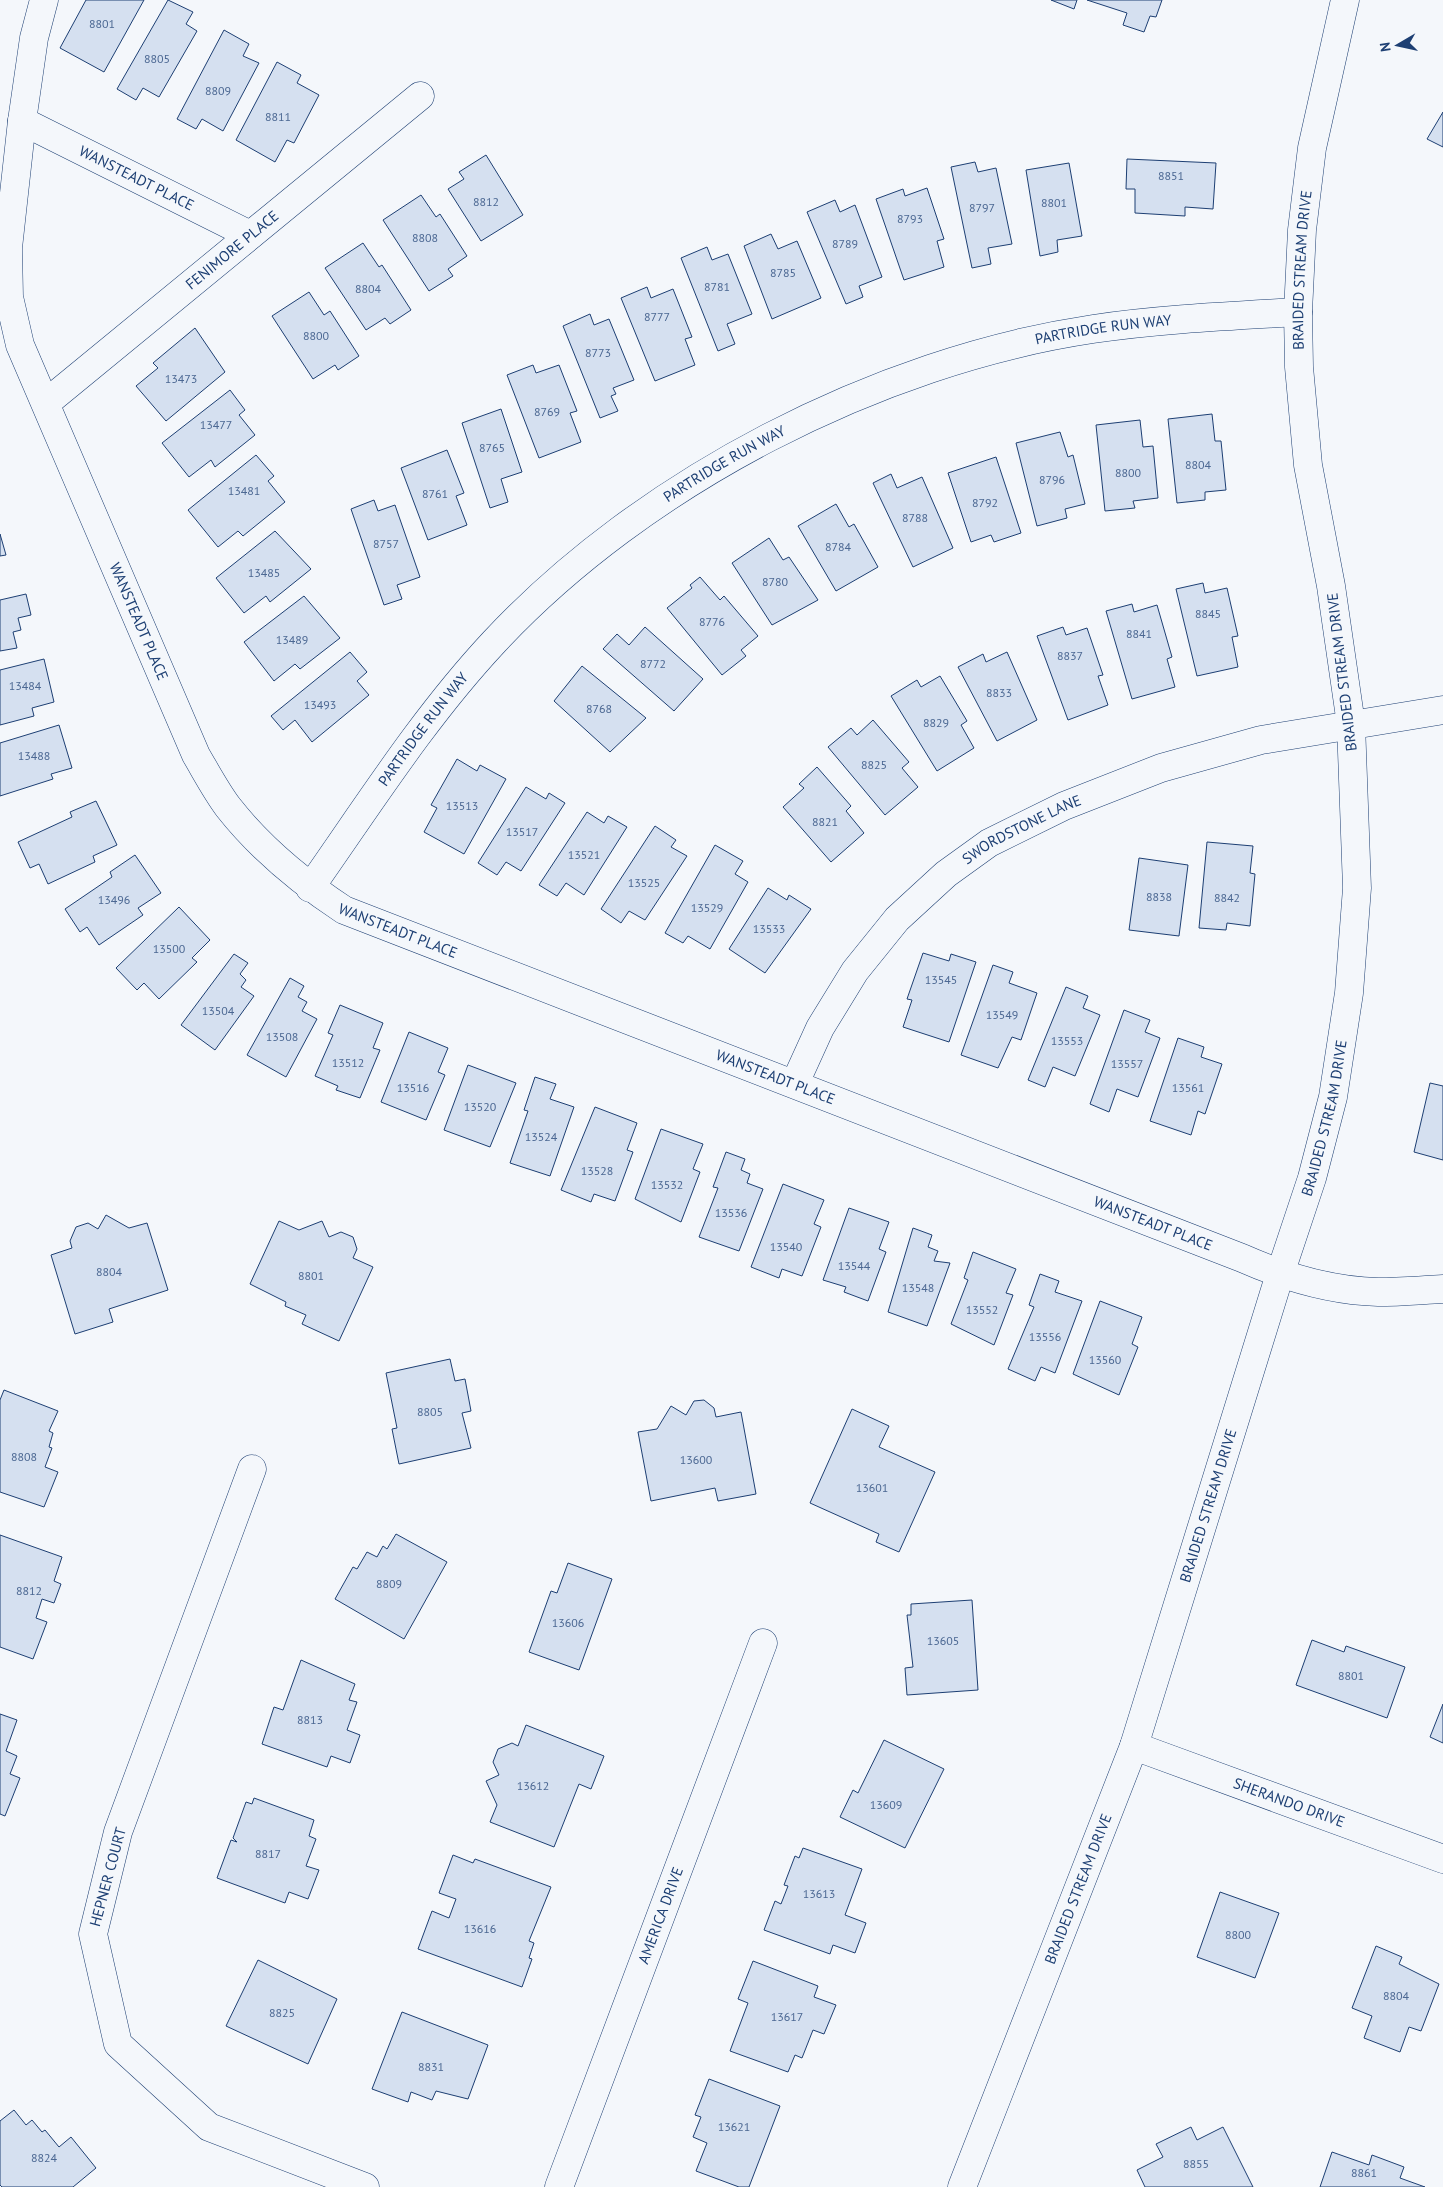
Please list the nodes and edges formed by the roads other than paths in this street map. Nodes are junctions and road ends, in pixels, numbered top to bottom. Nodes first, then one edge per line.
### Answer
1 (44, 0) edge
2 (1345, 0) edge
3 (420, 96) dead end
4 (22, 121) junction
5 (250, 235) junction
6 (1298, 312) junction
7 (46, 403) junction
8 (1443, 710) edge
9 (1350, 724) junction
10 (310, 888) junction
11 (795, 1083) junction
12 (1280, 1274) junction
13 (1443, 1289) edge
14 (252, 1469) dead end
15 (762, 1643) dead end
16 (1134, 1746) junction
17 (1443, 1859) edge
18 (365, 2187) edge
19 (560, 2187) edge
20 (962, 2187) edge

1 - 4 street, WANSTEADT PLACE
2 - 6 street, BRAIDED STREAM DRIVE
3 - 5 street, FENIMORE PLACE
4 - 5 street, WANSTEADT PLACE
4 - 7 street, WANSTEADT PLACE
5 - 7 street, FENIMORE PLACE
6 - 9 street, BRAIDED STREAM DRIVE
6 - 10 street, PARTRIDGE RUN WAY
7 - 10 street, WANSTEADT PLACE
8 - 9 street, SWORDSTONE LANE
9 - 11 street, SWORDSTONE LANE
9 - 12 street, BRAIDED STREAM DRIVE
10 - 11 street, WANSTEADT PLACE
11 - 12 street, WANSTEADT PLACE
12 - 13 street, WANSTEADT PLACE
12 - 16 street, BRAIDED STREAM DRIVE
14 - 18 street, HEPNER COURT
15 - 19 street, AMERICA DRIVE
16 - 17 street, SHERANDO DRIVE
16 - 20 street, BRAIDED STREAM DRIVE

